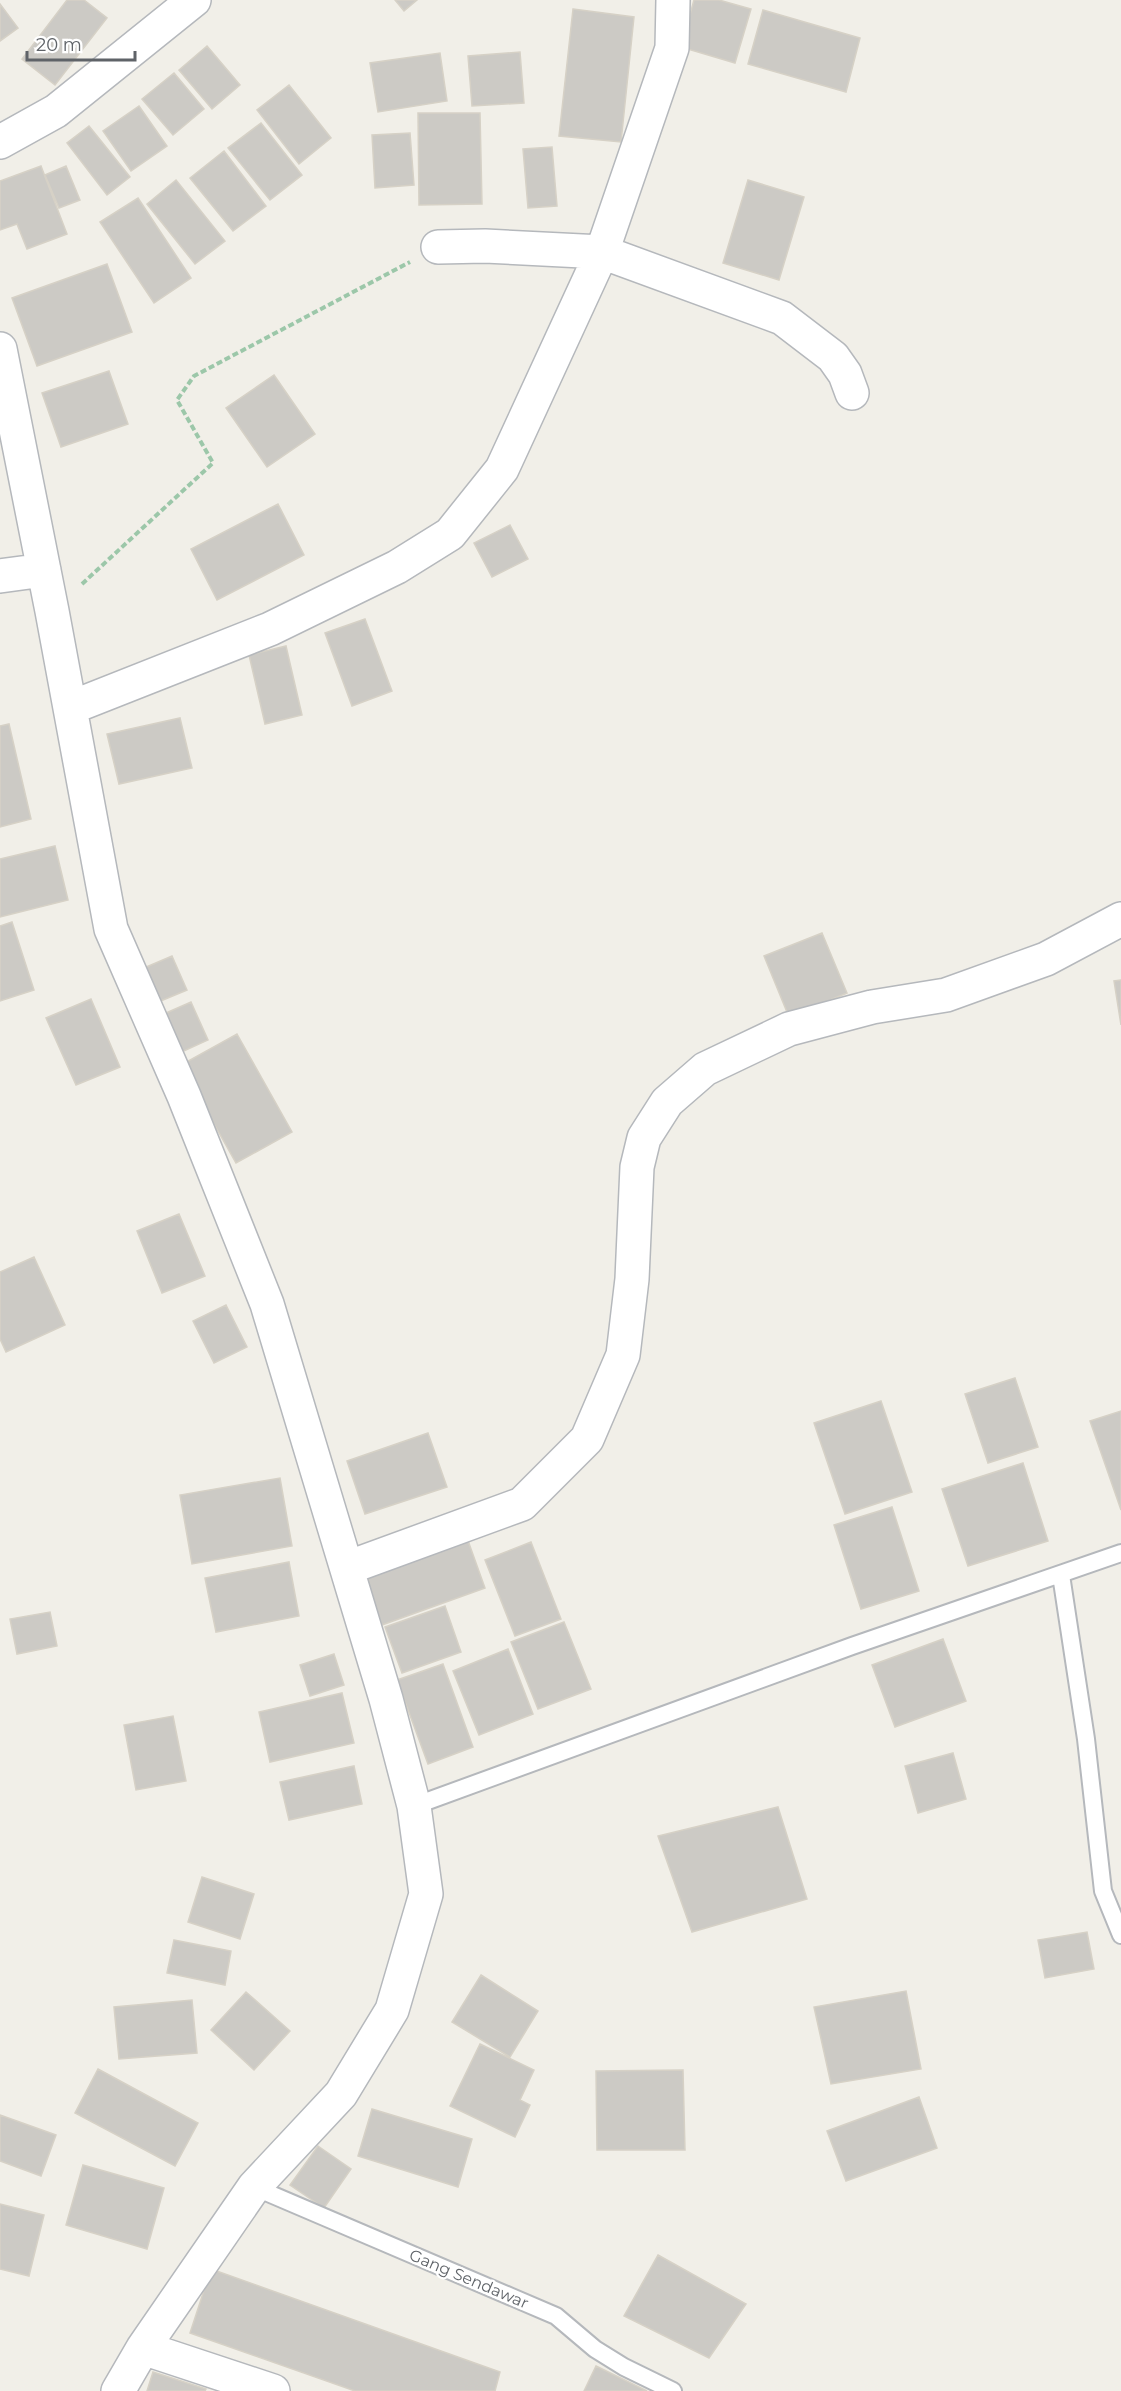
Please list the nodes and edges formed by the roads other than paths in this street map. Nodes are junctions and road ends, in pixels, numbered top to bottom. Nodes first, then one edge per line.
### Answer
1 (194, 0) edge
2 (673, 0) edge
3 (0, 142) edge
4 (438, 247) road end
5 (602, 252) junction
6 (0, 360) edge
7 (852, 393) dead end
8 (44, 570) junction
9 (0, 576) edge
10 (70, 708) junction
11 (1121, 919) edge
12 (1121, 1553) edge
13 (347, 1568) junction
14 (1061, 1575) junction
15 (414, 1806) junction
16 (1121, 1935) edge
17 (254, 2187) junction
18 (143, 2348) junction
19 (118, 2391) edge
20 (273, 2391) edge
21 (673, 2391) edge

1 - 3 street
2 - 5 street
4 - 5 street
5 - 7 street
5 - 10 street
6 - 8 street
8 - 9 street
8 - 10 street
10 - 13 street
11 - 13 street
12 - 14 lane
13 - 15 street
14 - 15 lane
14 - 16 lane
15 - 17 street
17 - 18 street
17 - 21 lane, Gang Sendawar
18 - 19 street
18 - 20 street

